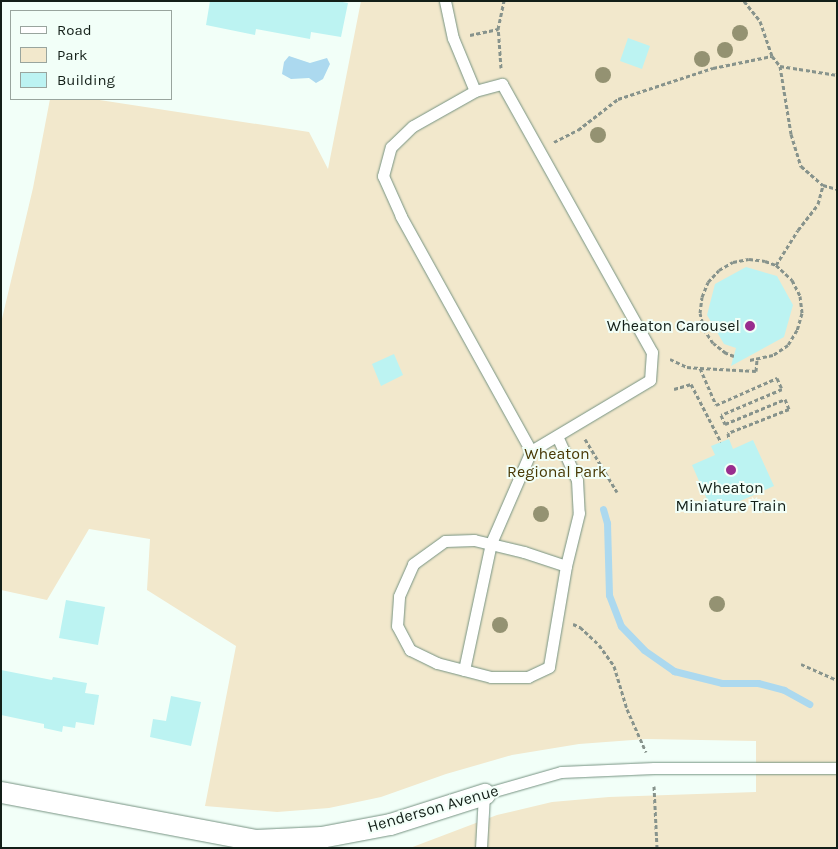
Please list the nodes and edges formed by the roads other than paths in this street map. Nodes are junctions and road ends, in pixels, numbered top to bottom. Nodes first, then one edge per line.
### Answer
1 (445, 1) edge
2 (475, 91) junction
3 (557, 436) junction
4 (531, 451) junction
5 (490, 543) junction
6 (566, 566) junction
7 (464, 670) junction
8 (837, 768) edge
9 (1, 792) edge
10 (484, 794) junction
11 (482, 848) edge

1 - 2 lane
2 - 3 lane
2 - 4 lane
3 - 4 lane
3 - 6 lane
4 - 5 lane
5 - 6 lane
5 - 7 lane
5 - 7 lane
6 - 7 lane
8 - 10 lane, Henderson Avenue
9 - 10 street, Henderson Avenue
10 - 11 lane

